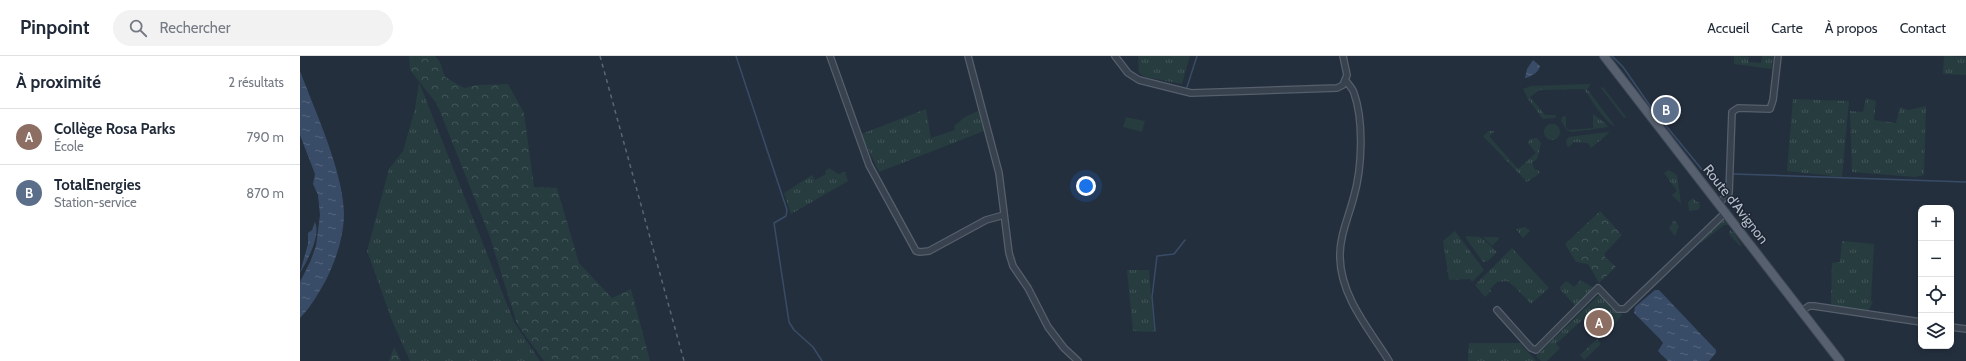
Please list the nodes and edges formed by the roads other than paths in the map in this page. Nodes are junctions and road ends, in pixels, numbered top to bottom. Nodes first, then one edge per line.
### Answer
1 (830, 56) edge
2 (968, 56) edge
3 (1115, 56) edge
4 (1343, 56) edge
5 (1605, 56) edge
6 (1778, 56) edge
7 (1346, 81) junction
8 (1719, 203) junction
9 (1726, 212) junction
10 (1004, 215) junction
11 (1497, 310) dead end
12 (1802, 311) junction
13 (1918, 322) edge
14 (1954, 327) edge
15 (1966, 329) edge
16 (1078, 361) edge
17 (1389, 361) edge
18 (1840, 361) edge

1 - 10 street
2 - 10 street
3 - 7 street
4 - 7 street
5 - 8 main road, Route d'Avignon
6 - 8 street
7 - 17 street
8 - 9 main road, Route d'Avignon
9 - 11 street
9 - 12 main road, Route d'Avignon
10 - 16 street
12 - 13 street
12 - 18 main road, Route d'Avignon
14 - 15 street

